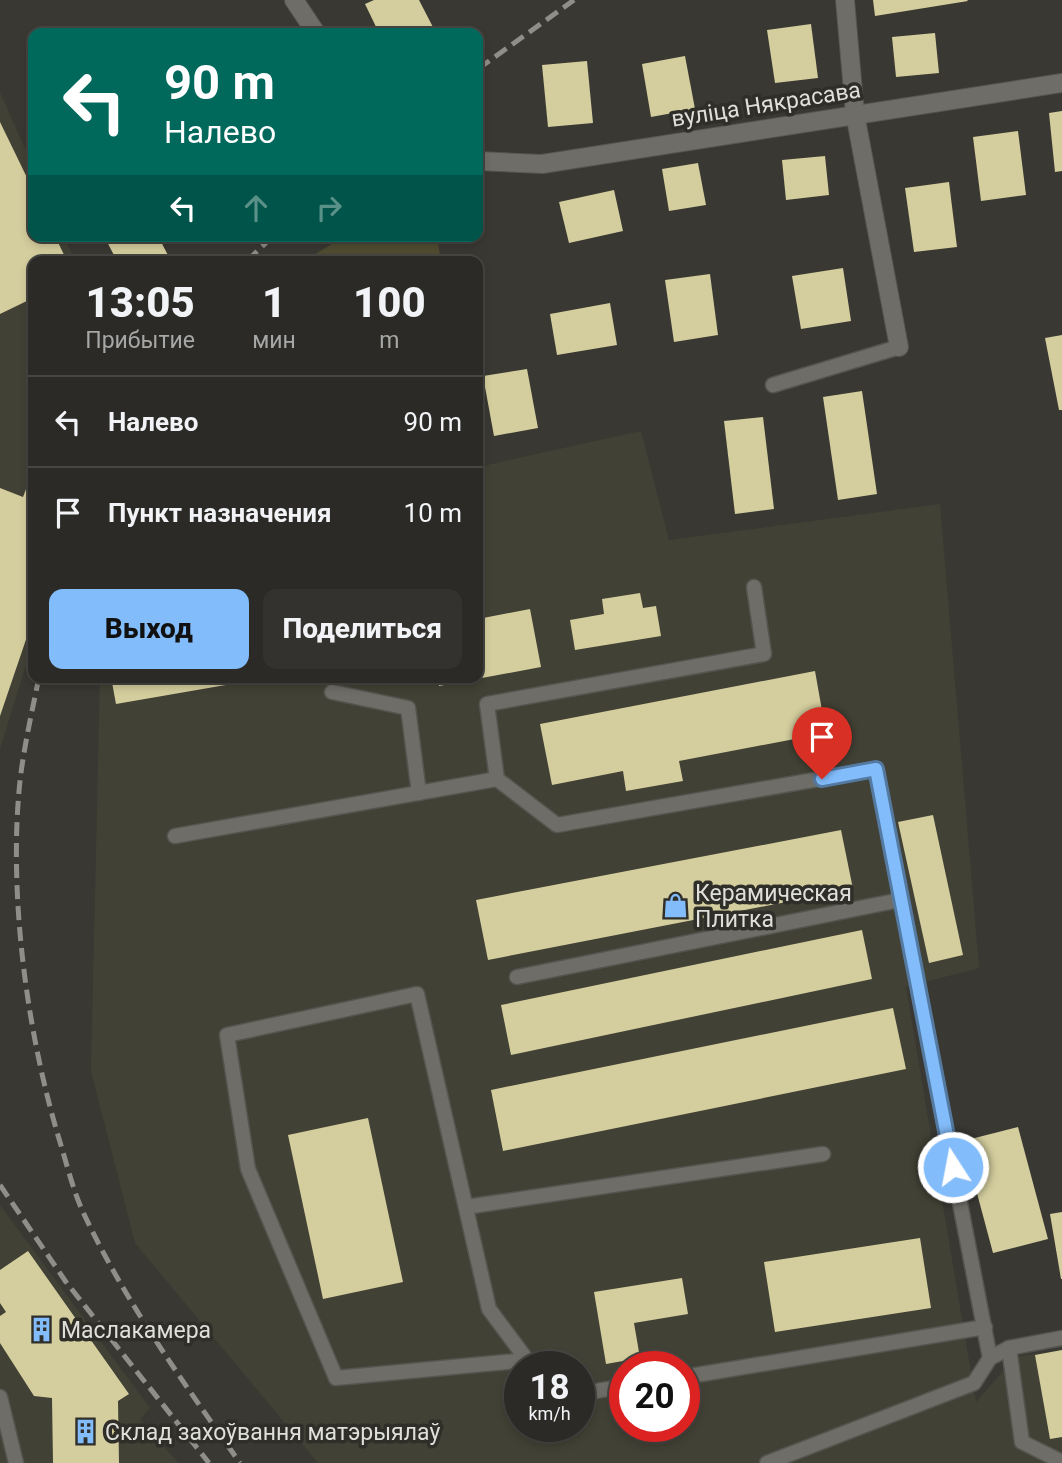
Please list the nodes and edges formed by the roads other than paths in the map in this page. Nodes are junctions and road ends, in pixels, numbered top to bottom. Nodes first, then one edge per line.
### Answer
1 (845, 0) edge
2 (301, 2) edge
3 (314, 28) edge
4 (1062, 83) edge
5 (855, 114) junction
6 (483, 161) edge
7 (898, 347) joint
8 (773, 385) dead end
9 (754, 587) dead end
10 (332, 692) dead end
11 (497, 779) junction
12 (419, 793) junction
13 (175, 836) dead end
14 (900, 900) junction
15 (517, 977) dead end
16 (823, 1154) dead end
17 (466, 1207) junction
18 (985, 1327) junction
19 (1062, 1338) edge
20 (1009, 1348) junction
21 (521, 1351) edge
22 (990, 1358) junction
23 (504, 1365) edge
24 (700, 1374) edge
25 (0, 1397) edge
26 (1062, 1462) edge
27 (16, 1463) edge
28 (767, 1463) edge

1 - 5 main road
2 - 3 main road
4 - 5 main road, вуліца Някрасава
5 - 6 main road, вуліца Някрасава
5 - 7 main road
7 - 8 lane
9 - 11 lane
10 - 12 lane
11 - 12 lane
11 - 14 lane
12 - 13 lane
14 - 15 lane
14 - 18 lane
16 - 17 lane
17 - 21 lane
17 - 23 lane
18 - 22 lane
18 - 24 lane
19 - 20 lane
20 - 22 lane
20 - 26 lane
22 - 28 lane
25 - 27 lane

